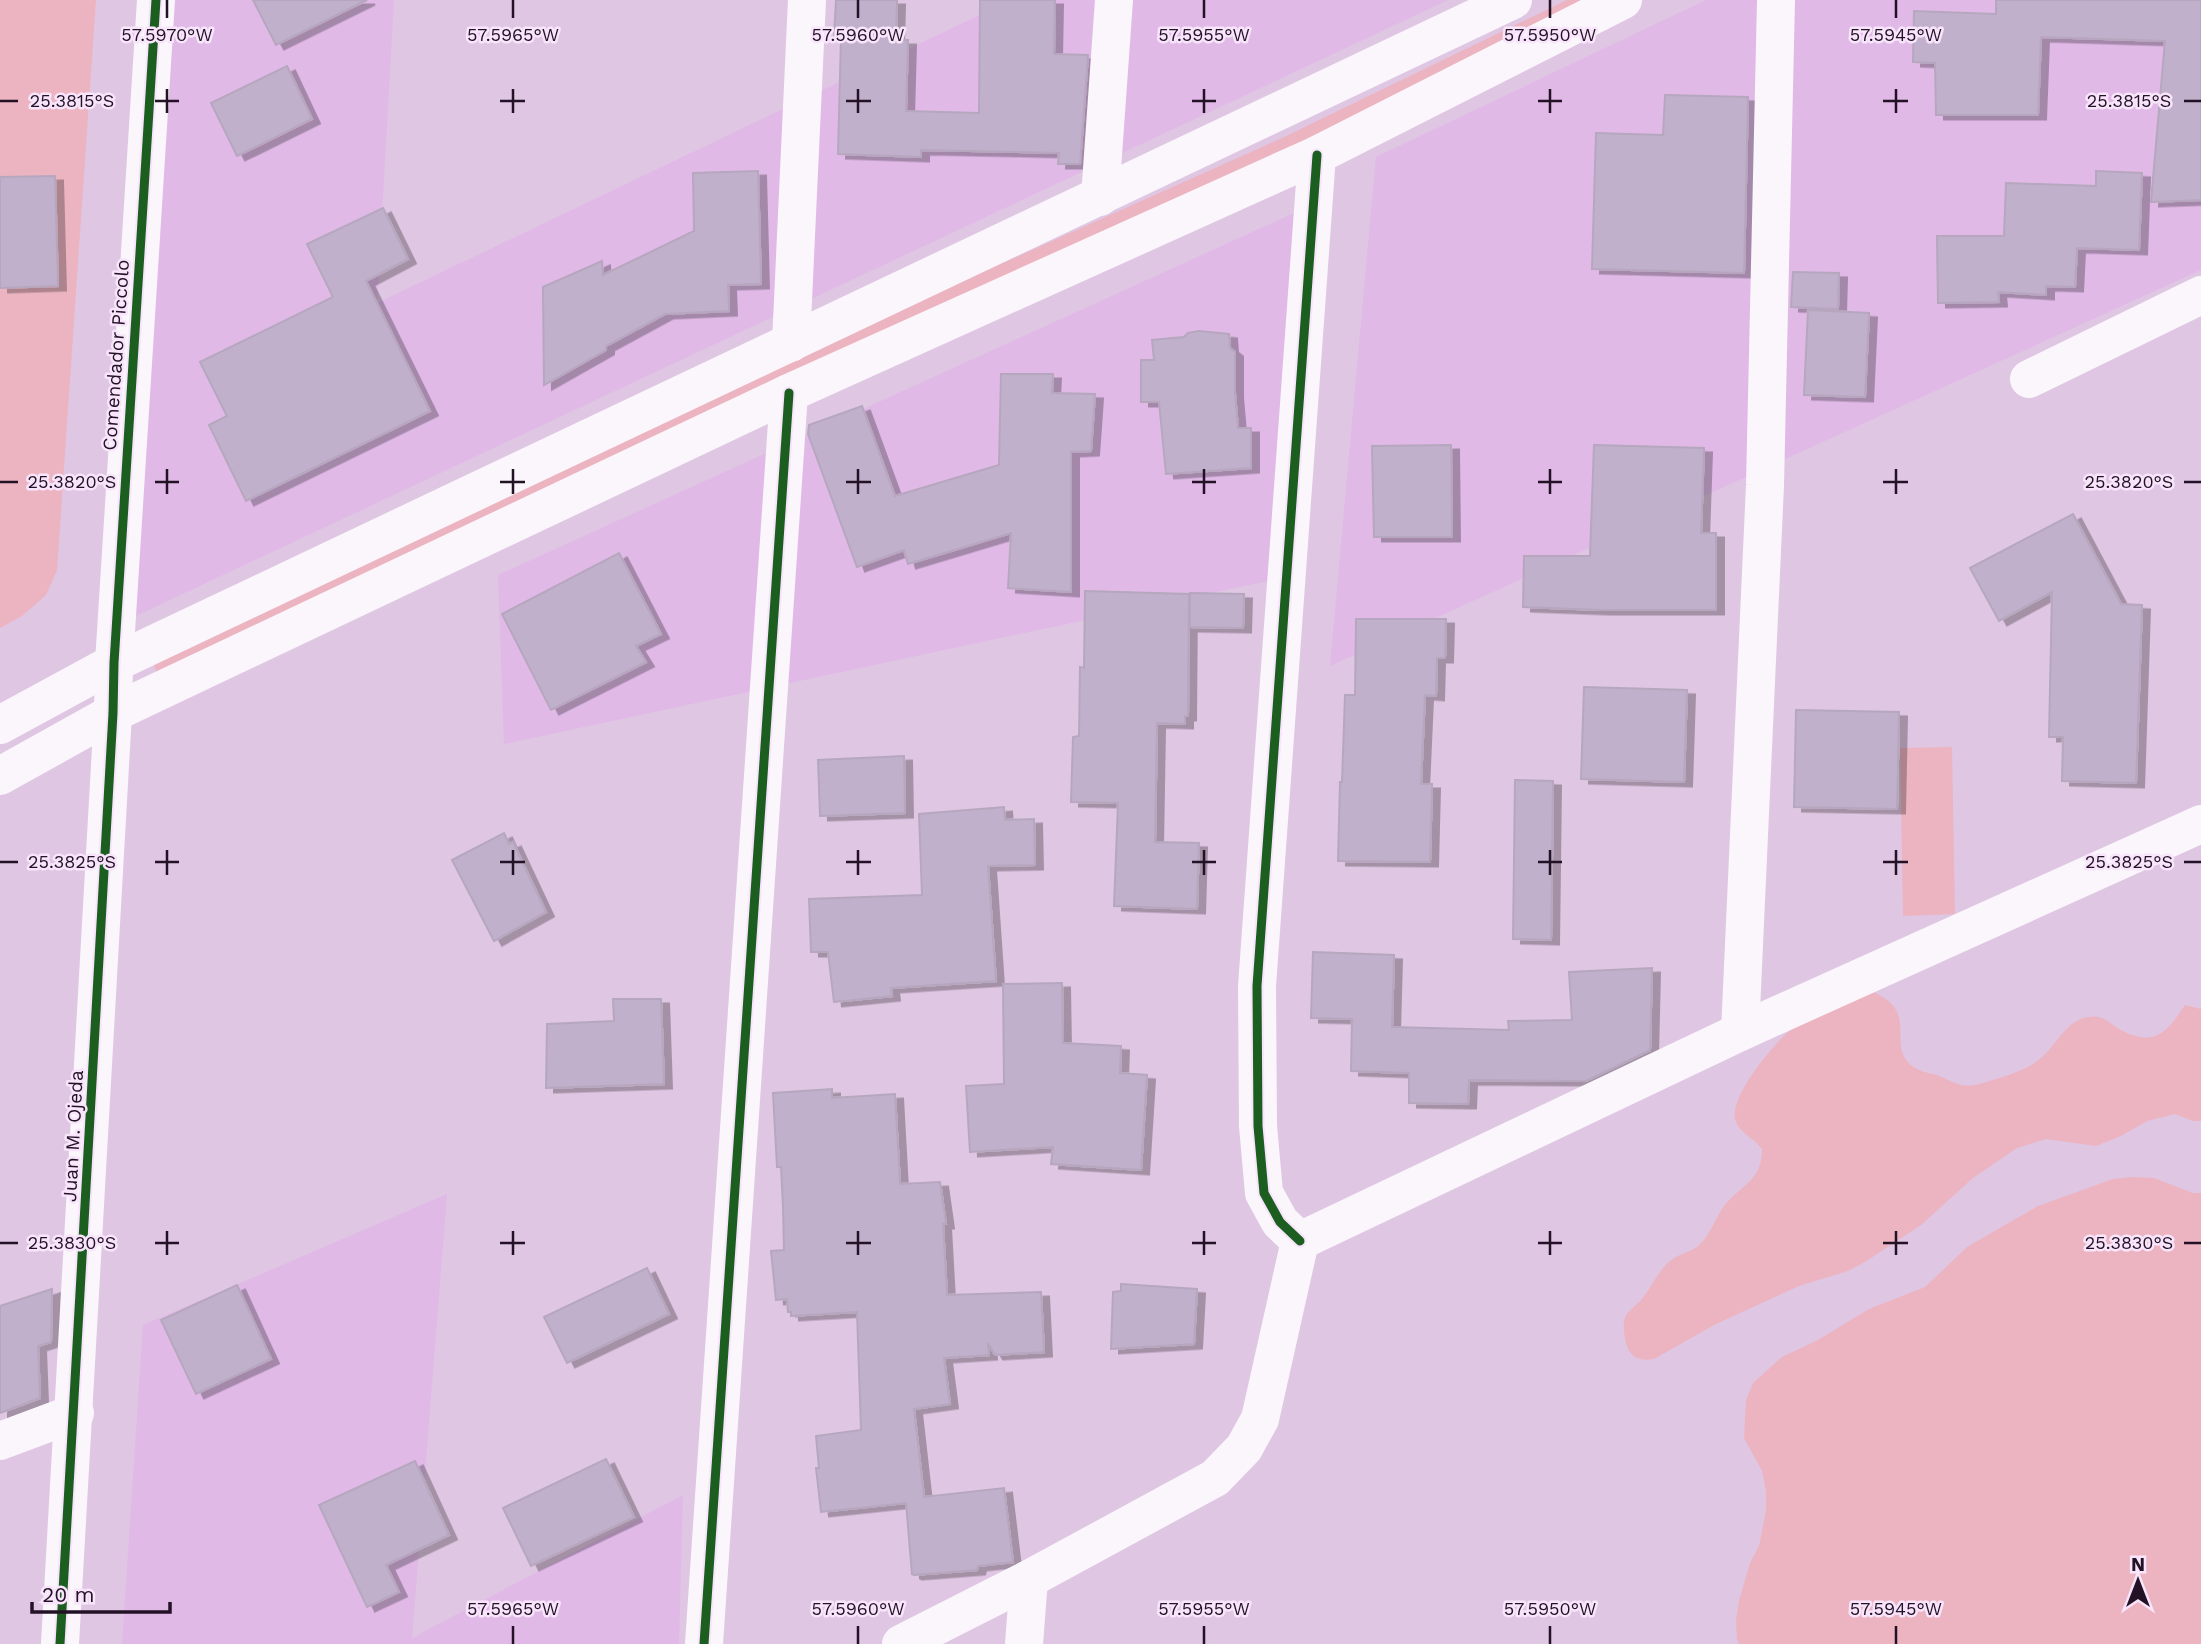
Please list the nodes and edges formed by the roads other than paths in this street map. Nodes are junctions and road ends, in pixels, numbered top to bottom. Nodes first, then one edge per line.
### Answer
1 (156, 0) edge
2 (807, 0) edge
3 (1114, 0) edge
4 (1513, 0) edge
5 (1623, 0) edge
6 (1776, 0) edge
7 (1317, 155) junction
8 (1100, 197) junction
9 (2201, 295) edge
10 (791, 343) junction
11 (2029, 379) dead end
12 (789, 393) junction
13 (114, 663) junction
14 (113, 713) junction
15 (0, 724) edge
16 (0, 776) edge
17 (2201, 824) edge
18 (1740, 1032) junction
19 (1300, 1241) junction
20 (75, 1413) junction
21 (0, 1441) edge
22 (1029, 1578) junction
23 (60, 1644) edge
24 (704, 1644) edge
25 (901, 1644) edge
26 (1024, 1644) edge

1 - 13 street, Comendador Piccolo
2 - 10 street
3 - 8 street
4 - 8 street
5 - 7 street
6 - 18 street
7 - 12 street
7 - 19 street
8 - 10 street
9 - 11 street
10 - 13 street
12 - 14 street
12 - 24 street
13 - 14 street, Comendador Piccolo
13 - 15 street
14 - 16 street
14 - 20 street, Juan M. Ojeda
17 - 18 street
18 - 19 street
19 - 22 street
20 - 21 street
20 - 23 street, Juan M. Ojeda
22 - 25 street
22 - 26 street

